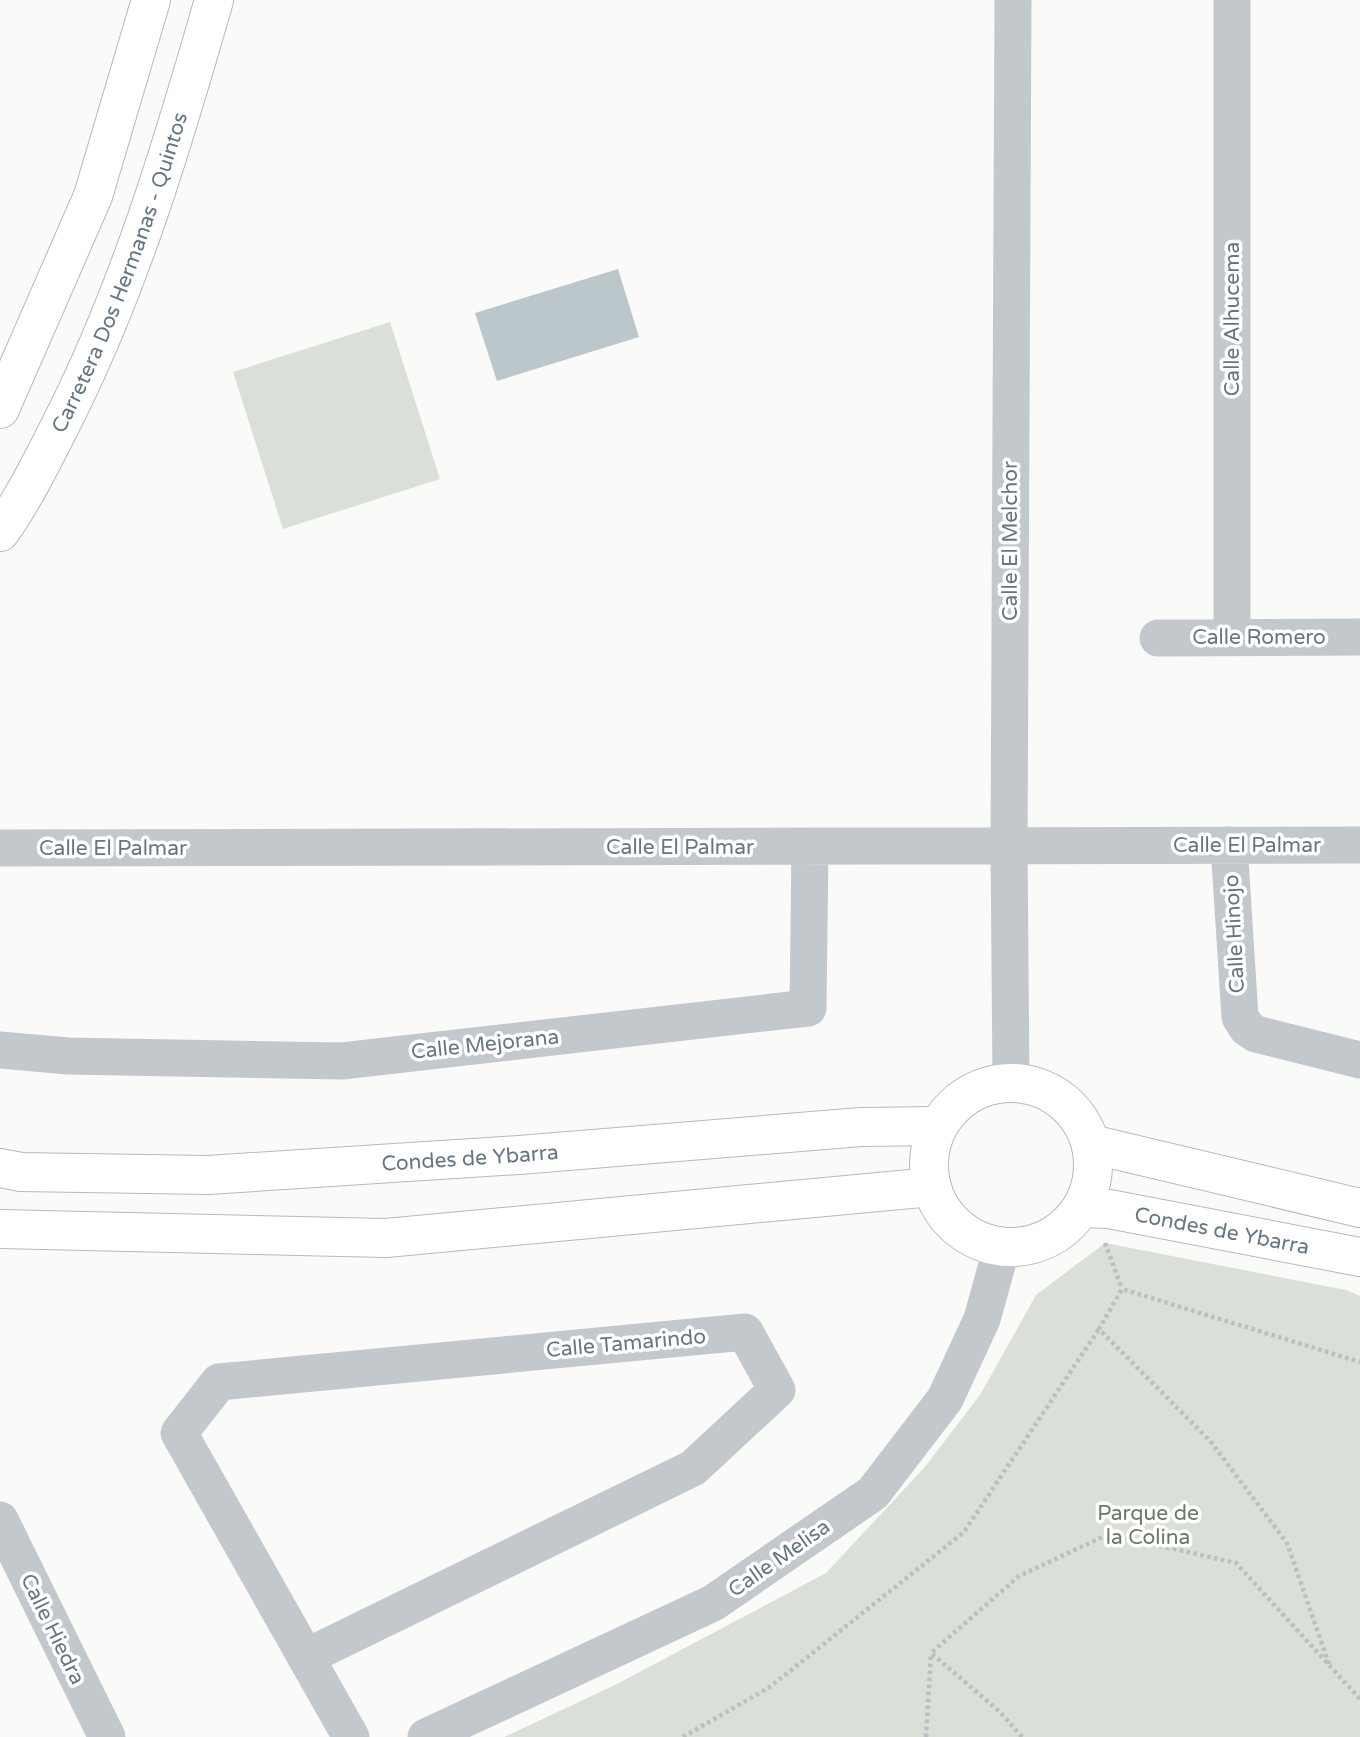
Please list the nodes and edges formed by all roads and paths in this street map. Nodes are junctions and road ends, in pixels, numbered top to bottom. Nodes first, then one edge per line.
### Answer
1 (151, 0) edge
2 (214, 0) edge
3 (1013, 0) edge
4 (1232, 0) edge
5 (0, 409) edge
6 (0, 532) edge
7 (1232, 637) junction
8 (1360, 637) edge
9 (1158, 638) dead end
10 (1229, 845) junction
11 (1360, 845) edge
12 (810, 846) junction
13 (1009, 846) junction
14 (0, 848) edge
15 (0, 1050) edge
16 (1360, 1060) edge
17 (1011, 1083) junction
18 (938, 1126) junction
19 (1091, 1144) junction
20 (0, 1168) edge
21 (932, 1187) junction
22 (1082, 1208) junction
23 (1360, 1208) edge
24 (0, 1228) edge
25 (1105, 1243) dead end
26 (1002, 1247) junction
27 (1360, 1257) edge
28 (1122, 1289) junction
29 (1100, 1329) junction
30 (1360, 1362) edge
31 (0, 1520) edge
32 (931, 1653) junction
33 (306, 1657) junction
34 (1329, 1664) junction
35 (1360, 1699) edge
36 (107, 1737) edge
37 (351, 1737) edge
38 (426, 1737) edge
39 (683, 1737) edge
40 (926, 1737) edge
41 (1022, 1737) edge

1 - 5 main road
2 - 6 main road, Carretera Dos Hermanas - Quintos
3 - 13 street, Calle El Melchor
4 - 7 street, Calle Alhucema
7 - 8 street, Calle Romero
7 - 9 street, Calle Romero
10 - 11 street, Calle El Palmar
10 - 13 street, Calle El Palmar
10 - 16 street, Calle Hinojo
12 - 13 street, Calle El Palmar
12 - 14 street, Calle El Palmar
12 - 15 street, Calle Mejorana
13 - 17 street, Calle El Melchor
17 - 18 main road
17 - 19 main road
18 - 20 main road, Condes de Ybarra
18 - 21 main road
19 - 22 main road
19 - 23 main road
21 - 24 main road
21 - 26 main road
22 - 26 main road
22 - 27 main road, Condes de Ybarra
25 - 28 path
26 - 38 street, Calle Melisa
28 - 29 path
28 - 30 path
29 - 34 path
29 - 39 path
31 - 36 street, Calle Hiedra
32 - 34 path
32 - 40 path
32 - 41 path
33 - 33 street, Calle Tamarindo
33 - 37 street, Calle Tamarindo
34 - 35 path

